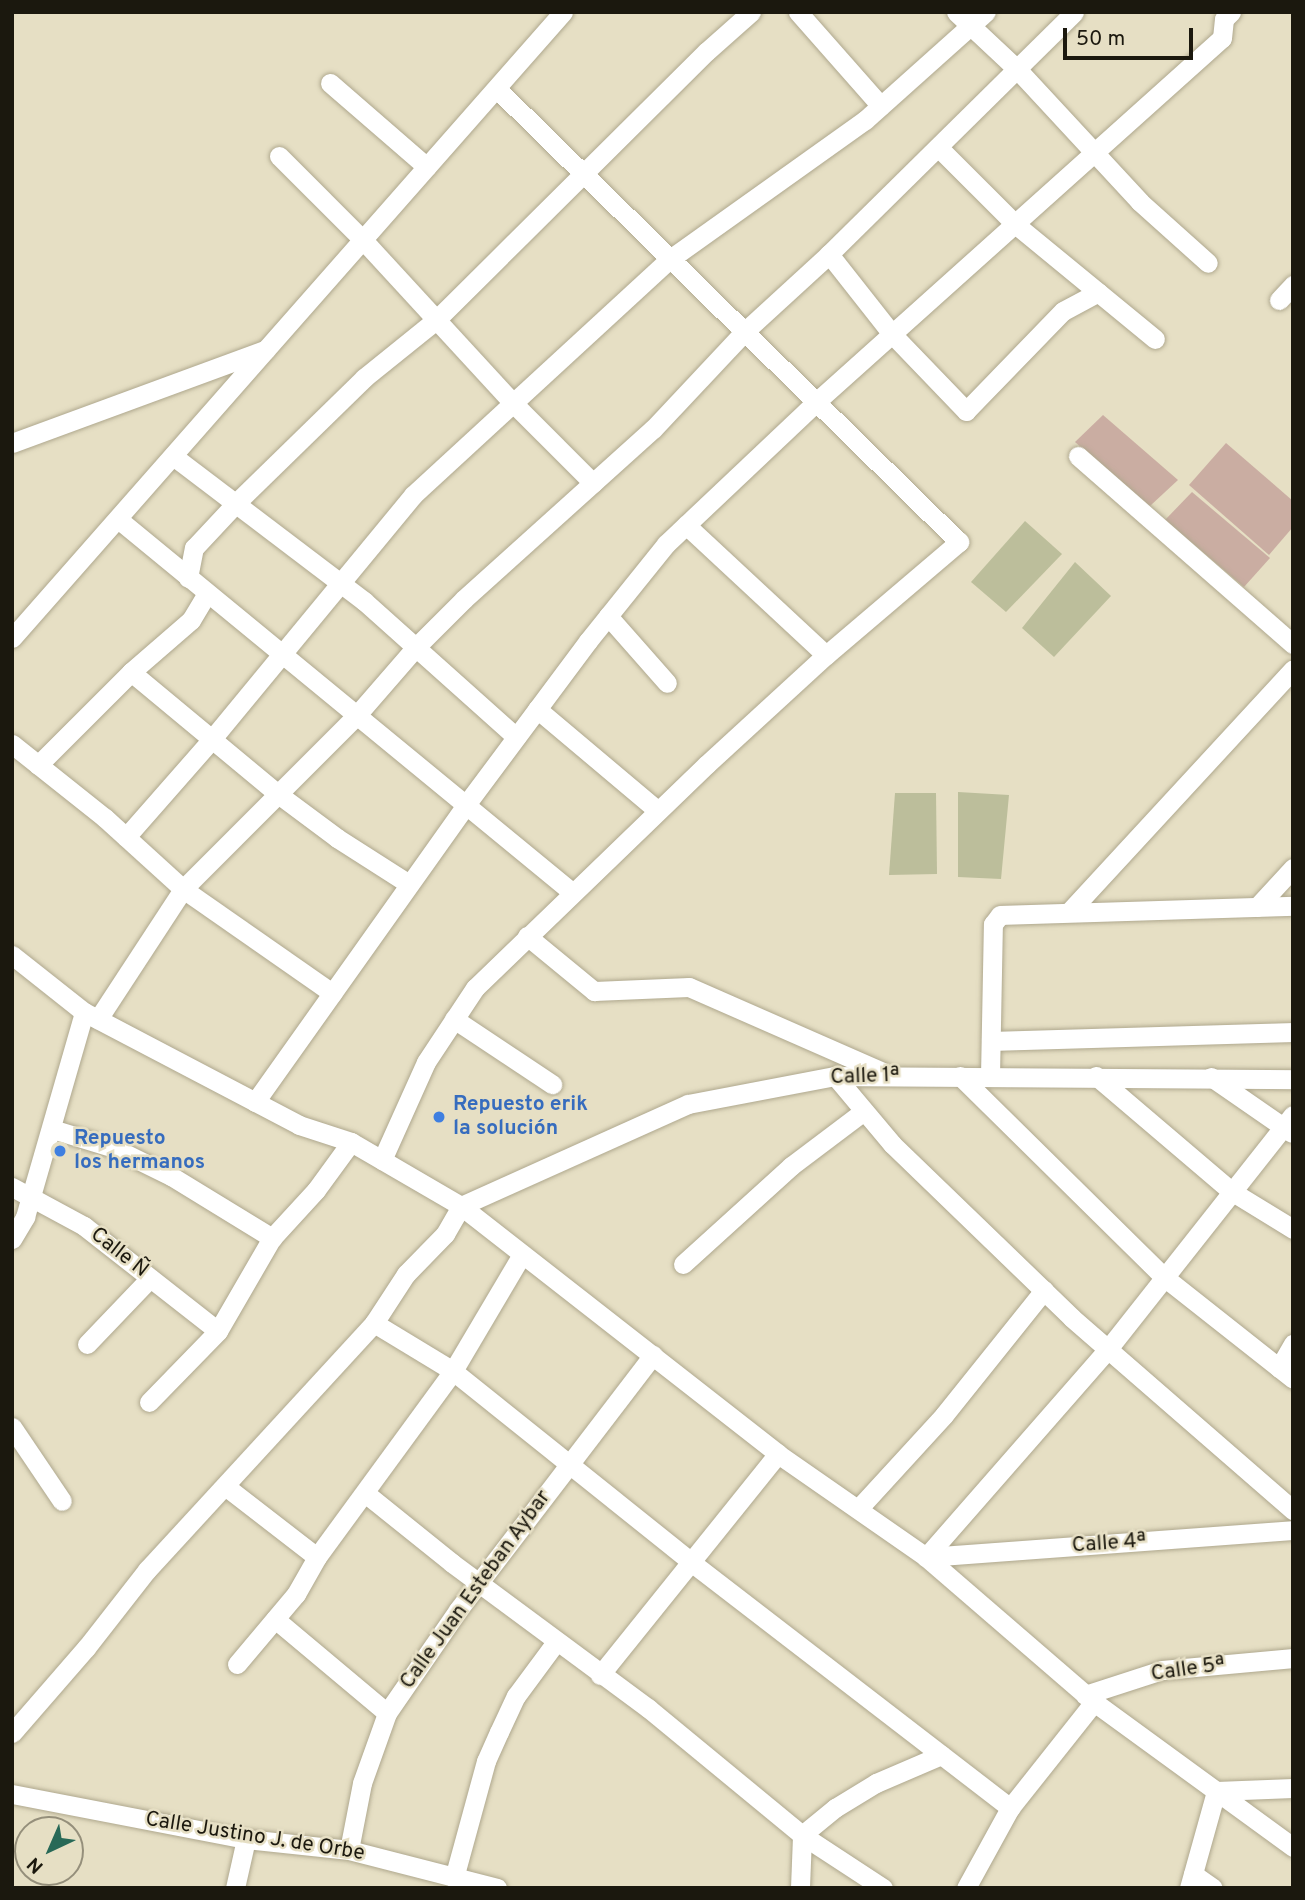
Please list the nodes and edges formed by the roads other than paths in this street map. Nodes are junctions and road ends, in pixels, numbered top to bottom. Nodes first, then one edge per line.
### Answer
1 (563, 12) edge
2 (751, 12) edge
3 (798, 12) edge
4 (956, 12) edge
5 (986, 12) edge
6 (1074, 12) edge
7 (1224, 14) edge
8 (971, 27) junction
9 (1017, 69) junction
10 (330, 83) dead end
11 (496, 88) junction
12 (881, 106) junction
13 (938, 148) junction
14 (1095, 152) junction
15 (278, 156) dead end
16 (427, 167) junction
17 (584, 174) junction
18 (1015, 224) junction
19 (363, 240) junction
20 (830, 254) junction
21 (670, 258) junction
22 (1208, 262) dead end
23 (1293, 285) edge
24 (1098, 292) junction
25 (1279, 300) dead end
26 (437, 319) junction
27 (744, 332) junction
28 (892, 334) junction
29 (1155, 339) dead end
30 (267, 350) junction
31 (816, 402) junction
32 (513, 403) junction
33 (12, 443) edge
34 (173, 456) junction
35 (1077, 456) dead end
36 (593, 483) junction
37 (236, 503) junction
38 (118, 519) junction
39 (686, 525) junction
40 (188, 578) junction
41 (340, 582) junction
42 (207, 593) junction
43 (608, 616) junction
44 (12, 638) edge
45 (1293, 644) edge
46 (416, 647) junction
47 (827, 655) junction
48 (282, 656) junction
49 (1293, 669) edge
50 (131, 672) junction
51 (667, 683) dead end
52 (537, 709) junction
53 (356, 716) junction
54 (516, 737) junction
55 (212, 739) junction
56 (12, 744) edge
57 (38, 765) junction
58 (278, 794) junction
59 (465, 806) junction
60 (659, 811) junction
61 (126, 837) junction
62 (1293, 867) edge
63 (409, 884) junction
64 (183, 889) junction
65 (573, 893) junction
66 (1293, 906) edge
67 (1257, 907) junction
68 (1069, 912) junction
69 (527, 936) junction
70 (12, 955) edge
71 (332, 993) junction
72 (91, 1016) junction
73 (454, 1019) junction
74 (1293, 1032) edge
75 (990, 1041) junction
76 (835, 1076) junction
77 (892, 1076) junction
78 (960, 1076) junction
79 (990, 1076) junction
80 (1097, 1076) junction
81 (1211, 1077) junction
82 (1293, 1079) edge
83 (552, 1084) dead end
84 (255, 1102) junction
85 (864, 1111) junction
86 (1289, 1125) edge
87 (52, 1129) junction
88 (351, 1142) junction
89 (382, 1160) junction
90 (21, 1191) edge
91 (1231, 1191) junction
92 (461, 1206) junction
93 (1293, 1230) edge
94 (272, 1238) junction
95 (12, 1239) edge
96 (521, 1256) junction
97 (683, 1264) dead end
98 (1164, 1277) junction
99 (150, 1278) junction
100 (1044, 1290) junction
101 (374, 1323) junction
102 (218, 1331) junction
103 (87, 1344) dead end
104 (1293, 1344) edge
105 (1108, 1349) junction
106 (653, 1355) junction
107 (453, 1371) junction
108 (1286, 1374) edge
109 (149, 1402) dead end
110 (12, 1427) edge
111 (778, 1454) junction
112 (569, 1462) junction
113 (225, 1486) junction
114 (365, 1493) junction
115 (62, 1501) dead end
116 (858, 1509) junction
117 (1293, 1510) edge
118 (1293, 1530) edge
119 (317, 1557) junction
120 (926, 1557) junction
121 (691, 1562) junction
122 (480, 1583) junction
123 (275, 1619) junction
124 (556, 1642) junction
125 (1293, 1658) edge
126 (237, 1664) dead end
127 (600, 1675) junction
128 (1089, 1699) junction
129 (387, 1713) junction
130 (12, 1732) edge
131 (941, 1755) junction
132 (1293, 1788) edge
133 (1216, 1791) junction
134 (12, 1794) edge
135 (1010, 1808) junction
136 (802, 1835) junction
137 (246, 1839) junction
138 (1293, 1847) edge
139 (349, 1850) junction
140 (454, 1878) junction
141 (1191, 1881) edge
142 (484, 1887) edge
143 (235, 1888) edge
144 (800, 1888) edge
145 (883, 1888) edge
146 (966, 1888) edge
147 (1213, 1888) edge

1 - 11 street
2 - 17 street
3 - 12 street
4 - 8 street
5 - 8 street
6 - 9 street
7 - 14 street
8 - 9 street
8 - 12 street
9 - 13 street
9 - 14 street
10 - 16 street
11 - 16 street
11 - 17 street
12 - 21 street
13 - 18 street
13 - 20 street
14 - 18 street
14 - 22 street
15 - 19 street
16 - 19 street
17 - 21 street
17 - 26 street
18 - 24 street
18 - 28 street
19 - 26 street
19 - 30 street
20 - 27 street
20 - 28 street
21 - 27 street
21 - 32 street
23 - 25 street
24 - 28 street
24 - 29 street
26 - 32 street
26 - 37 street
27 - 31 street
27 - 36 street
28 - 31 street
30 - 33 street
30 - 34 street
31 - 39 street
31 - 47 street
32 - 36 street
32 - 41 street
34 - 37 street
34 - 38 street
35 - 45 street
36 - 46 street
37 - 40 street
37 - 41 street
38 - 40 street
38 - 44 street
39 - 43 street
39 - 47 street
40 - 42 street
41 - 46 street
41 - 48 street
42 - 48 street
42 - 50 street
43 - 51 street
43 - 52 street
46 - 53 street
46 - 54 street
47 - 60 street
48 - 53 street
48 - 55 street
49 - 68 street
50 - 55 street
50 - 57 street
52 - 54 street
52 - 60 street
53 - 58 street
53 - 59 street
54 - 59 street
55 - 58 street
55 - 61 street
56 - 57 street
57 - 61 street
58 - 63 street
58 - 64 street
59 - 63 street
59 - 65 street
60 - 65 street
61 - 64 street
62 - 67 street
63 - 71 street
64 - 71 street
64 - 72 street
65 - 69 street
66 - 67 street
67 - 68 street
68 - 75 street
69 - 73 street
69 - 77 street
70 - 72 street
71 - 84 street
72 - 84 street
72 - 87 street
73 - 83 street
73 - 89 street
74 - 75 street
75 - 79 street
76 - 77 street, Calle 1ª
76 - 85 street
76 - 92 street, Calle 1ª
77 - 78 street, Calle 1ª
78 - 79 street, Calle 1ª
78 - 98 street
79 - 80 street, Calle 1ª
80 - 81 street, Calle 1ª
80 - 91 street
81 - 82 street, Calle 1ª
81 - 86 street
84 - 88 street
85 - 97 street
85 - 100 street
86 - 91 street
87 - 90 street
87 - 94 street
88 - 89 street
88 - 94 street
89 - 92 street
90 - 95 street
90 - 99 street, Calle Ñ
91 - 93 street
91 - 98 street
92 - 96 street
92 - 101 street
94 - 102 street
96 - 106 street
96 - 107 street
98 - 105 street
98 - 108 street
99 - 102 street, Calle Ñ
99 - 103 street
100 - 105 street
100 - 116 street
101 - 107 street
101 - 113 street
102 - 109 street
104 - 108 street
105 - 117 street
105 - 120 street
106 - 111 street
106 - 112 street, Calle Juan Esteban Aybar
107 - 112 street
107 - 114 street
110 - 115 street
111 - 116 street
111 - 121 street
112 - 121 street
112 - 122 street, Calle Juan Esteban Aybar
113 - 119 street
113 - 130 street
114 - 119 street
114 - 122 street
116 - 120 street
118 - 120 street, Calle 4ª
119 - 123 street
120 - 128 street
121 - 127 street
121 - 131 street
122 - 124 street
122 - 129 street, Calle Juan Esteban Aybar
123 - 126 street
123 - 129 street
124 - 127 street
124 - 140 street
125 - 128 street, Calle 5ª
127 - 136 street
128 - 133 street
128 - 135 street
129 - 139 street, Calle Juan Esteban Aybar
131 - 135 street
131 - 136 street
132 - 133 street
133 - 138 street
133 - 141 street
134 - 137 street, Calle Justino J. de Orbe
135 - 146 street
136 - 144 street
136 - 145 street
137 - 139 street, Calle Justino J. de Orbe
137 - 143 street
139 - 140 street, Calle Justino J. de Orbe
140 - 142 street, Calle Justino J. de Orbe
141 - 147 street

